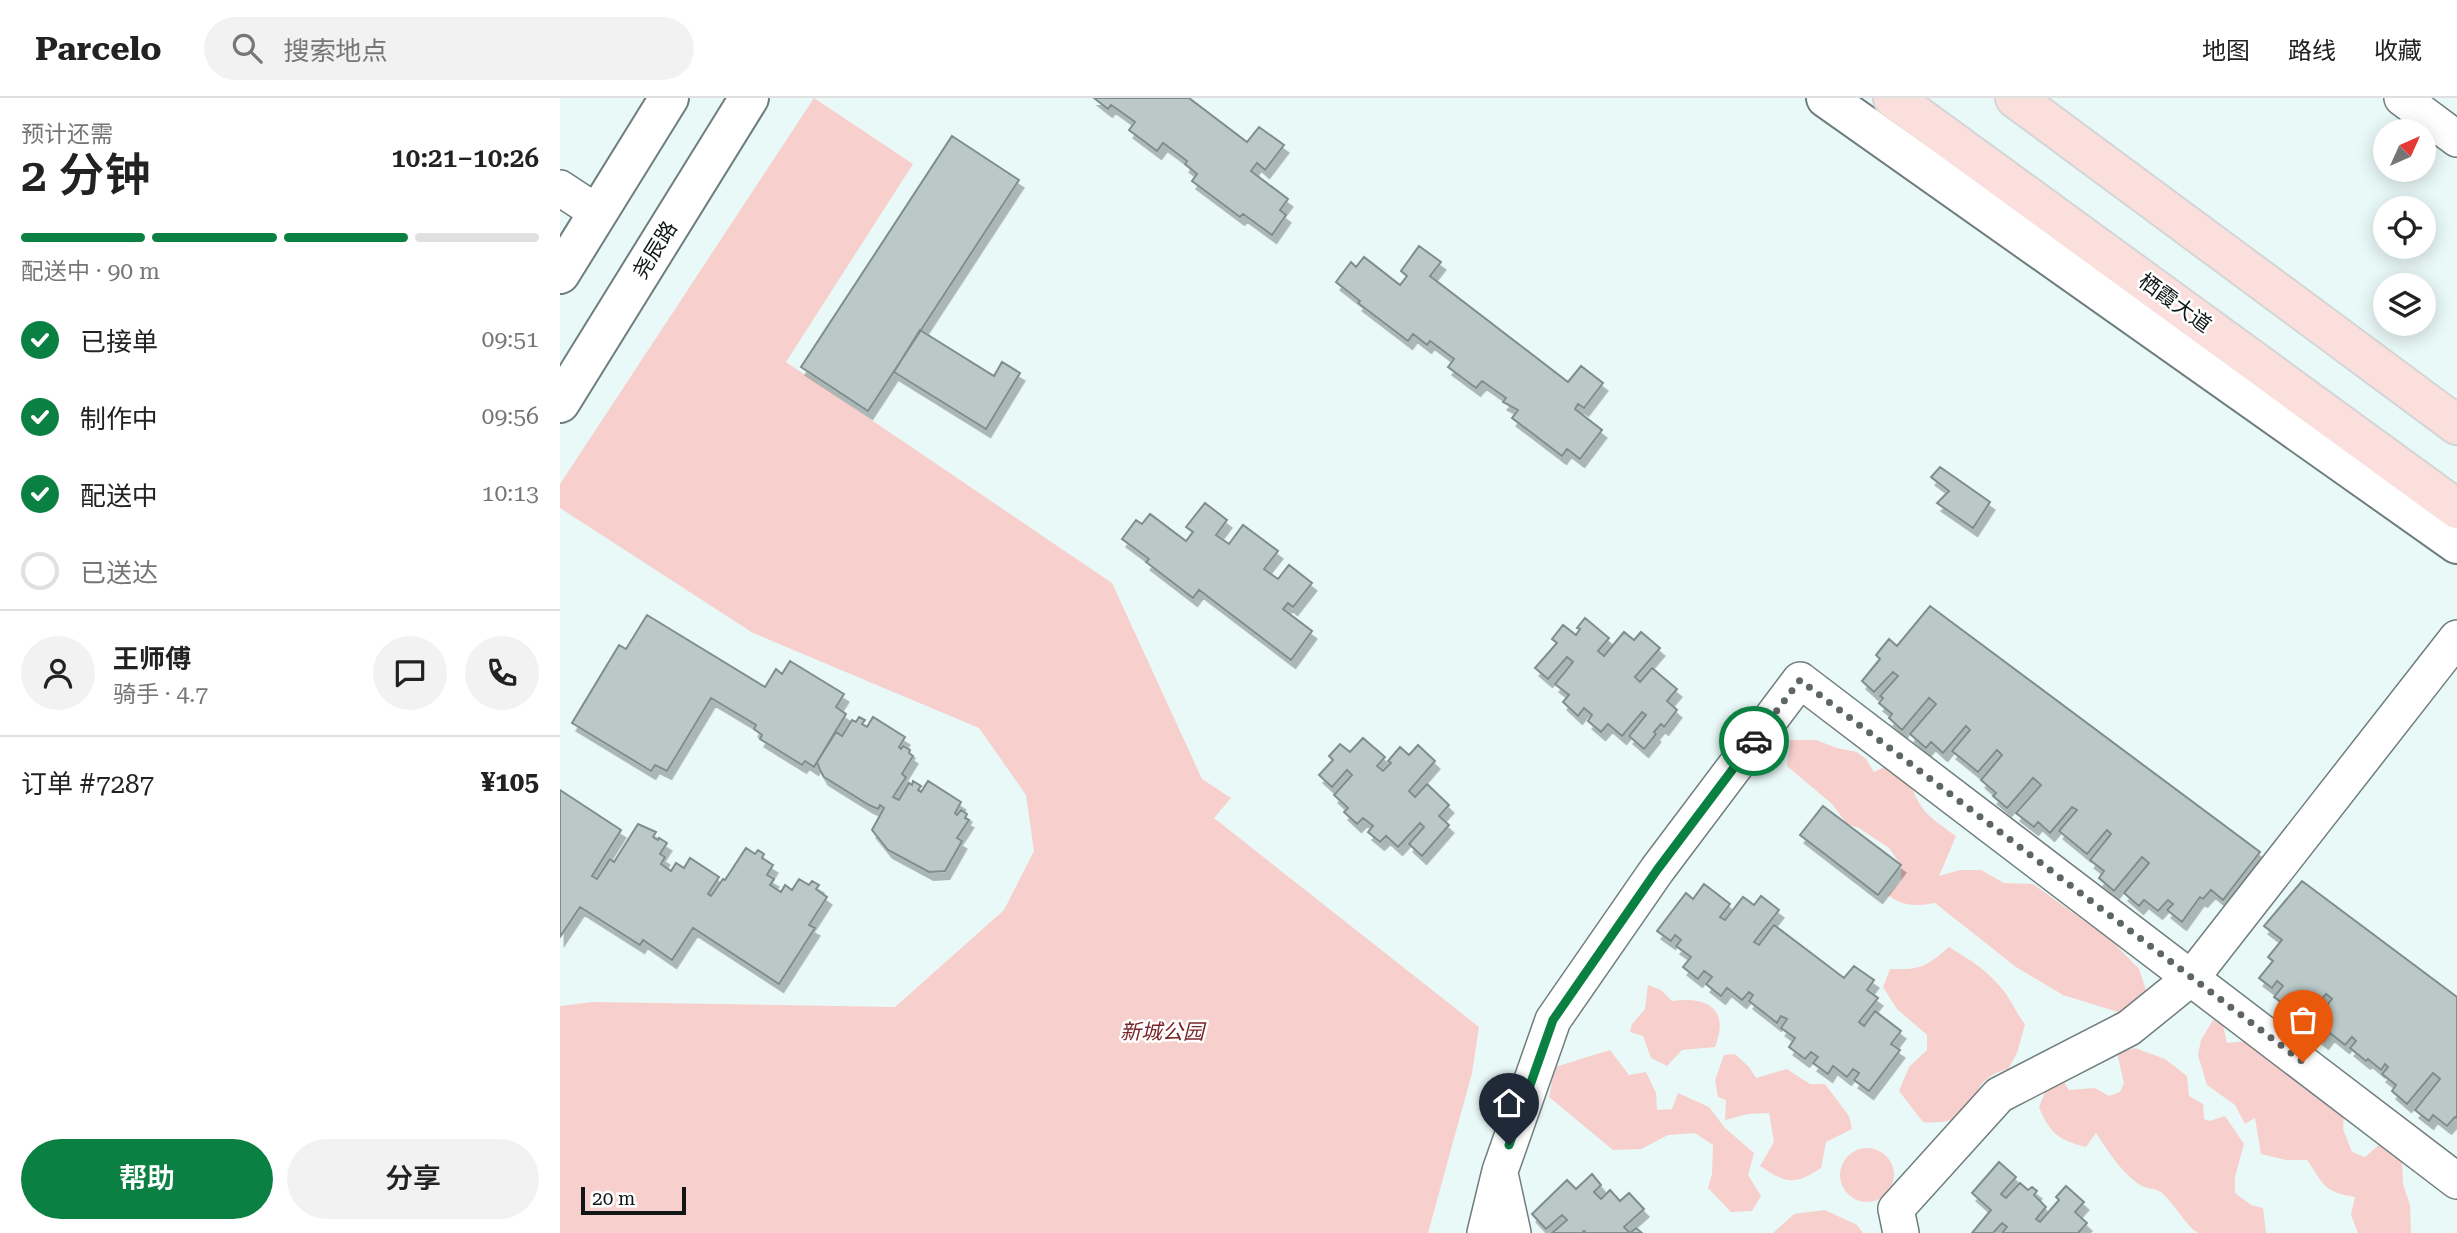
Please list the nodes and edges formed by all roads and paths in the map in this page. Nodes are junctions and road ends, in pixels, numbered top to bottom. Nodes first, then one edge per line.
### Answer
1 (669, 98) edge
2 (749, 98) edge
3 (1826, 98) edge
4 (1893, 98) edge
5 (2015, 98) edge
6 (2403, 98) edge
7 (2457, 139) edge
8 (560, 188) edge
9 (598, 213) junction
10 (560, 274) edge
11 (560, 403) edge
12 (2457, 425) edge
13 (2457, 509) edge
14 (2457, 544) edge
15 (2457, 638) edge
16 (2192, 977) junction
17 (1500, 1171) junction
18 (2457, 1181) edge
19 (1485, 1233) edge
20 (1513, 1233) edge
21 (1901, 1233) edge

1 - 9 street
2 - 11 street, 尧辰路
3 - 14 street
4 - 13 main road, 栖霞大道
5 - 12 main road
6 - 7 street
8 - 9 street
9 - 10 street
15 - 16 street
16 - 17 street
16 - 18 street
16 - 21 street
17 - 19 street
17 - 20 street

